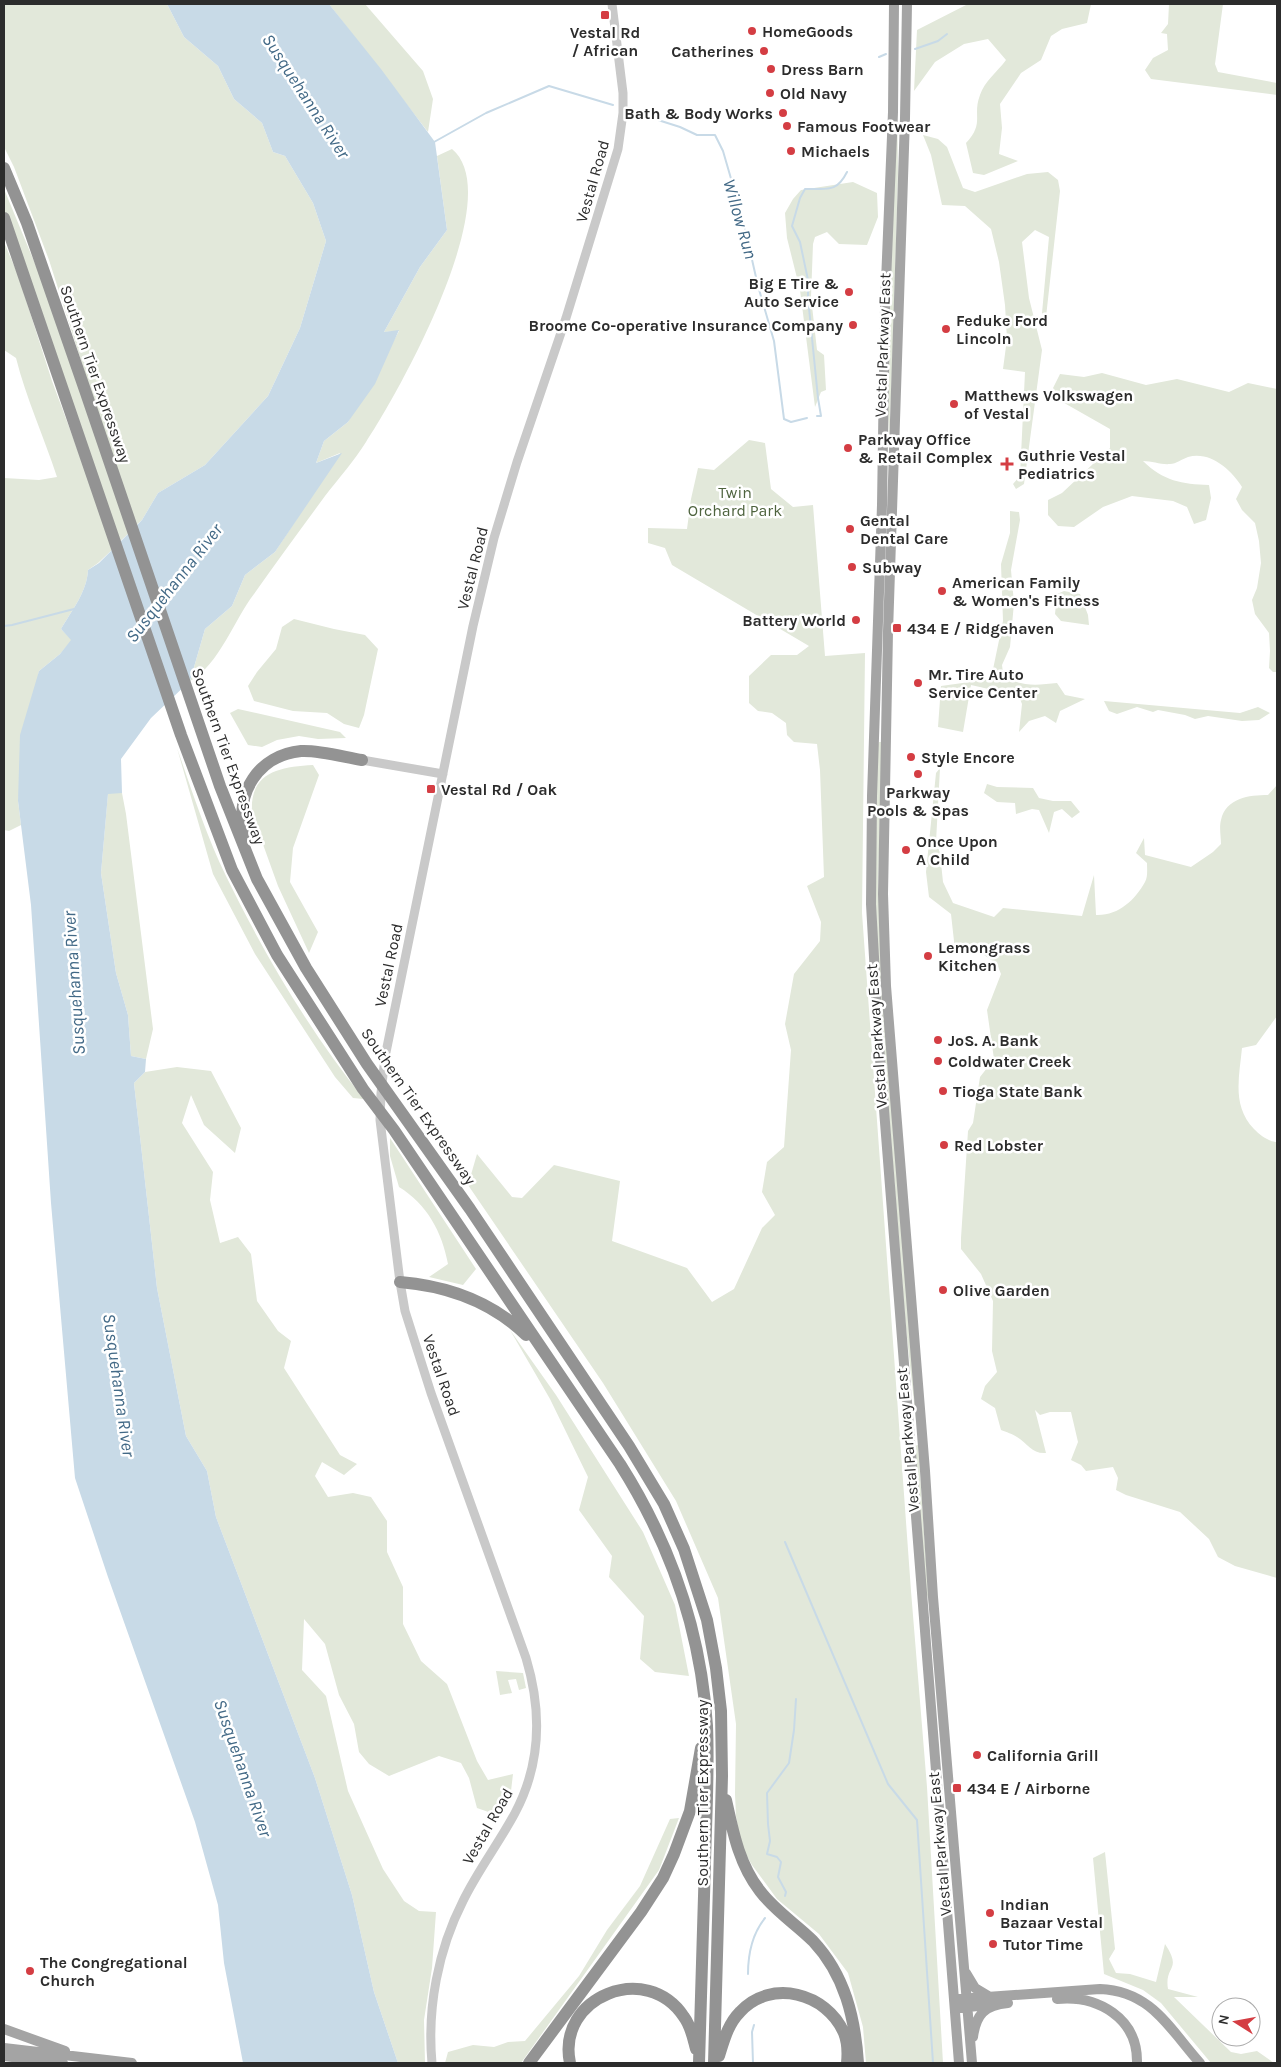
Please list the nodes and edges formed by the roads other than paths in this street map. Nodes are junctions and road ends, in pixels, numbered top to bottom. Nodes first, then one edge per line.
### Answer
1 (612, 4) edge
2 (894, 4) edge
3 (907, 4) edge
4 (4, 168) edge
5 (4, 218) edge
6 (362, 760) joint
7 (443, 774) junction
8 (257, 879) junction
9 (400, 1282) junction
10 (552, 1364) junction
11 (704, 1694) junction
12 (722, 1776) junction
13 (964, 1970) junction
14 (993, 2000) junction
15 (966, 2003) junction
16 (954, 2004) junction
17 (4, 2029) edge
18 (4, 2048) edge
19 (4, 2056) edge
20 (972, 2058) edge
21 (96, 2059) junction
22 (63, 2063) edge
23 (132, 2063) edge
24 (432, 2063) edge
25 (528, 2063) edge
26 (570, 2063) edge
27 (698, 2063) edge
28 (715, 2063) edge
29 (847, 2063) edge
30 (858, 2063) edge
31 (959, 2063) edge
32 (1137, 2063) edge
33 (1200, 2063) edge

1 - 7 street, Vestal Road
2 - 16 main road, Vestal Parkway East
3 - 13 main road, Vestal Parkway East
4 - 8 highway, Southern Tier Expressway
5 - 10 highway, Southern Tier Expressway
6 - 7 street
6 - 8 highway
7 - 9 street, Vestal Road
8 - 12 highway, Southern Tier Expressway
9 - 10 highway
9 - 24 street, Vestal Road
10 - 11 highway, Southern Tier Expressway
11 - 25 highway
11 - 27 highway, Southern Tier Expressway
12 - 28 highway, Southern Tier Expressway
12 - 30 highway
13 - 14 main road
13 - 15 main road, Vestal Parkway East
14 - 15 main road
14 - 20 main road
14 - 32 main road
14 - 33 main road
15 - 16 main road
15 - 20 main road, Vestal Parkway East
16 - 31 main road, Vestal Parkway East
17 - 21 main road
18 - 21 main road
19 - 22 main road
21 - 23 main road
26 - 27 highway
28 - 29 highway

